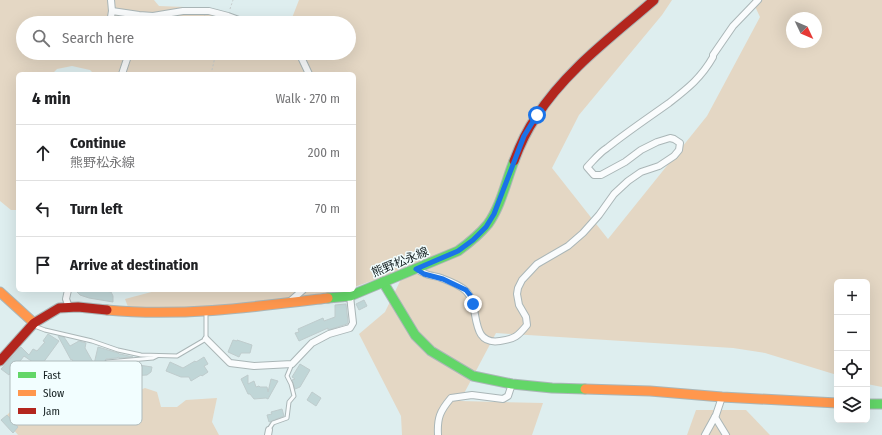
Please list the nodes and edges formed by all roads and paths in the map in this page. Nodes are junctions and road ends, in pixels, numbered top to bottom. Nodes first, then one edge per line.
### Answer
1 (111, 0) edge
2 (233, 0) edge
3 (654, 0) edge
4 (758, 0) edge
5 (231, 5) dead end
6 (112, 11) junction
7 (111, 16) edge
8 (139, 16) edge
9 (139, 16) edge
10 (153, 16) edge
11 (153, 16) edge
12 (228, 16) edge
13 (126, 60) edge
14 (214, 60) edge
15 (303, 60) edge
16 (123, 72) edge
17 (211, 72) edge
18 (308, 72) edge
19 (416, 269) junction
20 (383, 282) junction
21 (0, 292) edge
22 (68, 292) edge
23 (300, 292) edge
24 (350, 296) junction
25 (288, 302) junction
26 (69, 307) junction
27 (206, 310) junction
28 (34, 323) junction
29 (206, 338) junction
30 (158, 355) junction
31 (0, 361) edge
32 (118, 361) edge
33 (292, 364) junction
34 (512, 384) junction
35 (722, 397) junction
36 (834, 403) edge
37 (870, 404) edge
38 (882, 404) edge
39 (715, 417) junction
40 (268, 433) edge
41 (438, 435) edge
42 (705, 435) edge
43 (726, 435) edge

1 - 6 street
2 - 5 path
3 - 19 main road, 熊野松永線
4 - 19 street
6 - 7 street
6 - 9 street
8 - 11 street
10 - 12 street
13 - 16 street
14 - 17 path
15 - 18 street
19 - 20 main road, 熊野松永線
20 - 24 main road, 熊野松永線
20 - 34 main road
21 - 28 main road
22 - 26 street
23 - 25 street
24 - 25 main road, 熊野松永線
24 - 33 street
25 - 27 main road, 熊野松永線
26 - 27 main road, 熊野松永線
26 - 28 main road, 熊野松永線
27 - 29 lane
28 - 30 lane
28 - 31 main road, 熊野松永線
29 - 30 lane
29 - 33 street
30 - 32 lane
33 - 40 lane
34 - 35 main road
34 - 41 street
35 - 36 main road
35 - 39 street
37 - 38 main road
39 - 42 street
39 - 43 street

